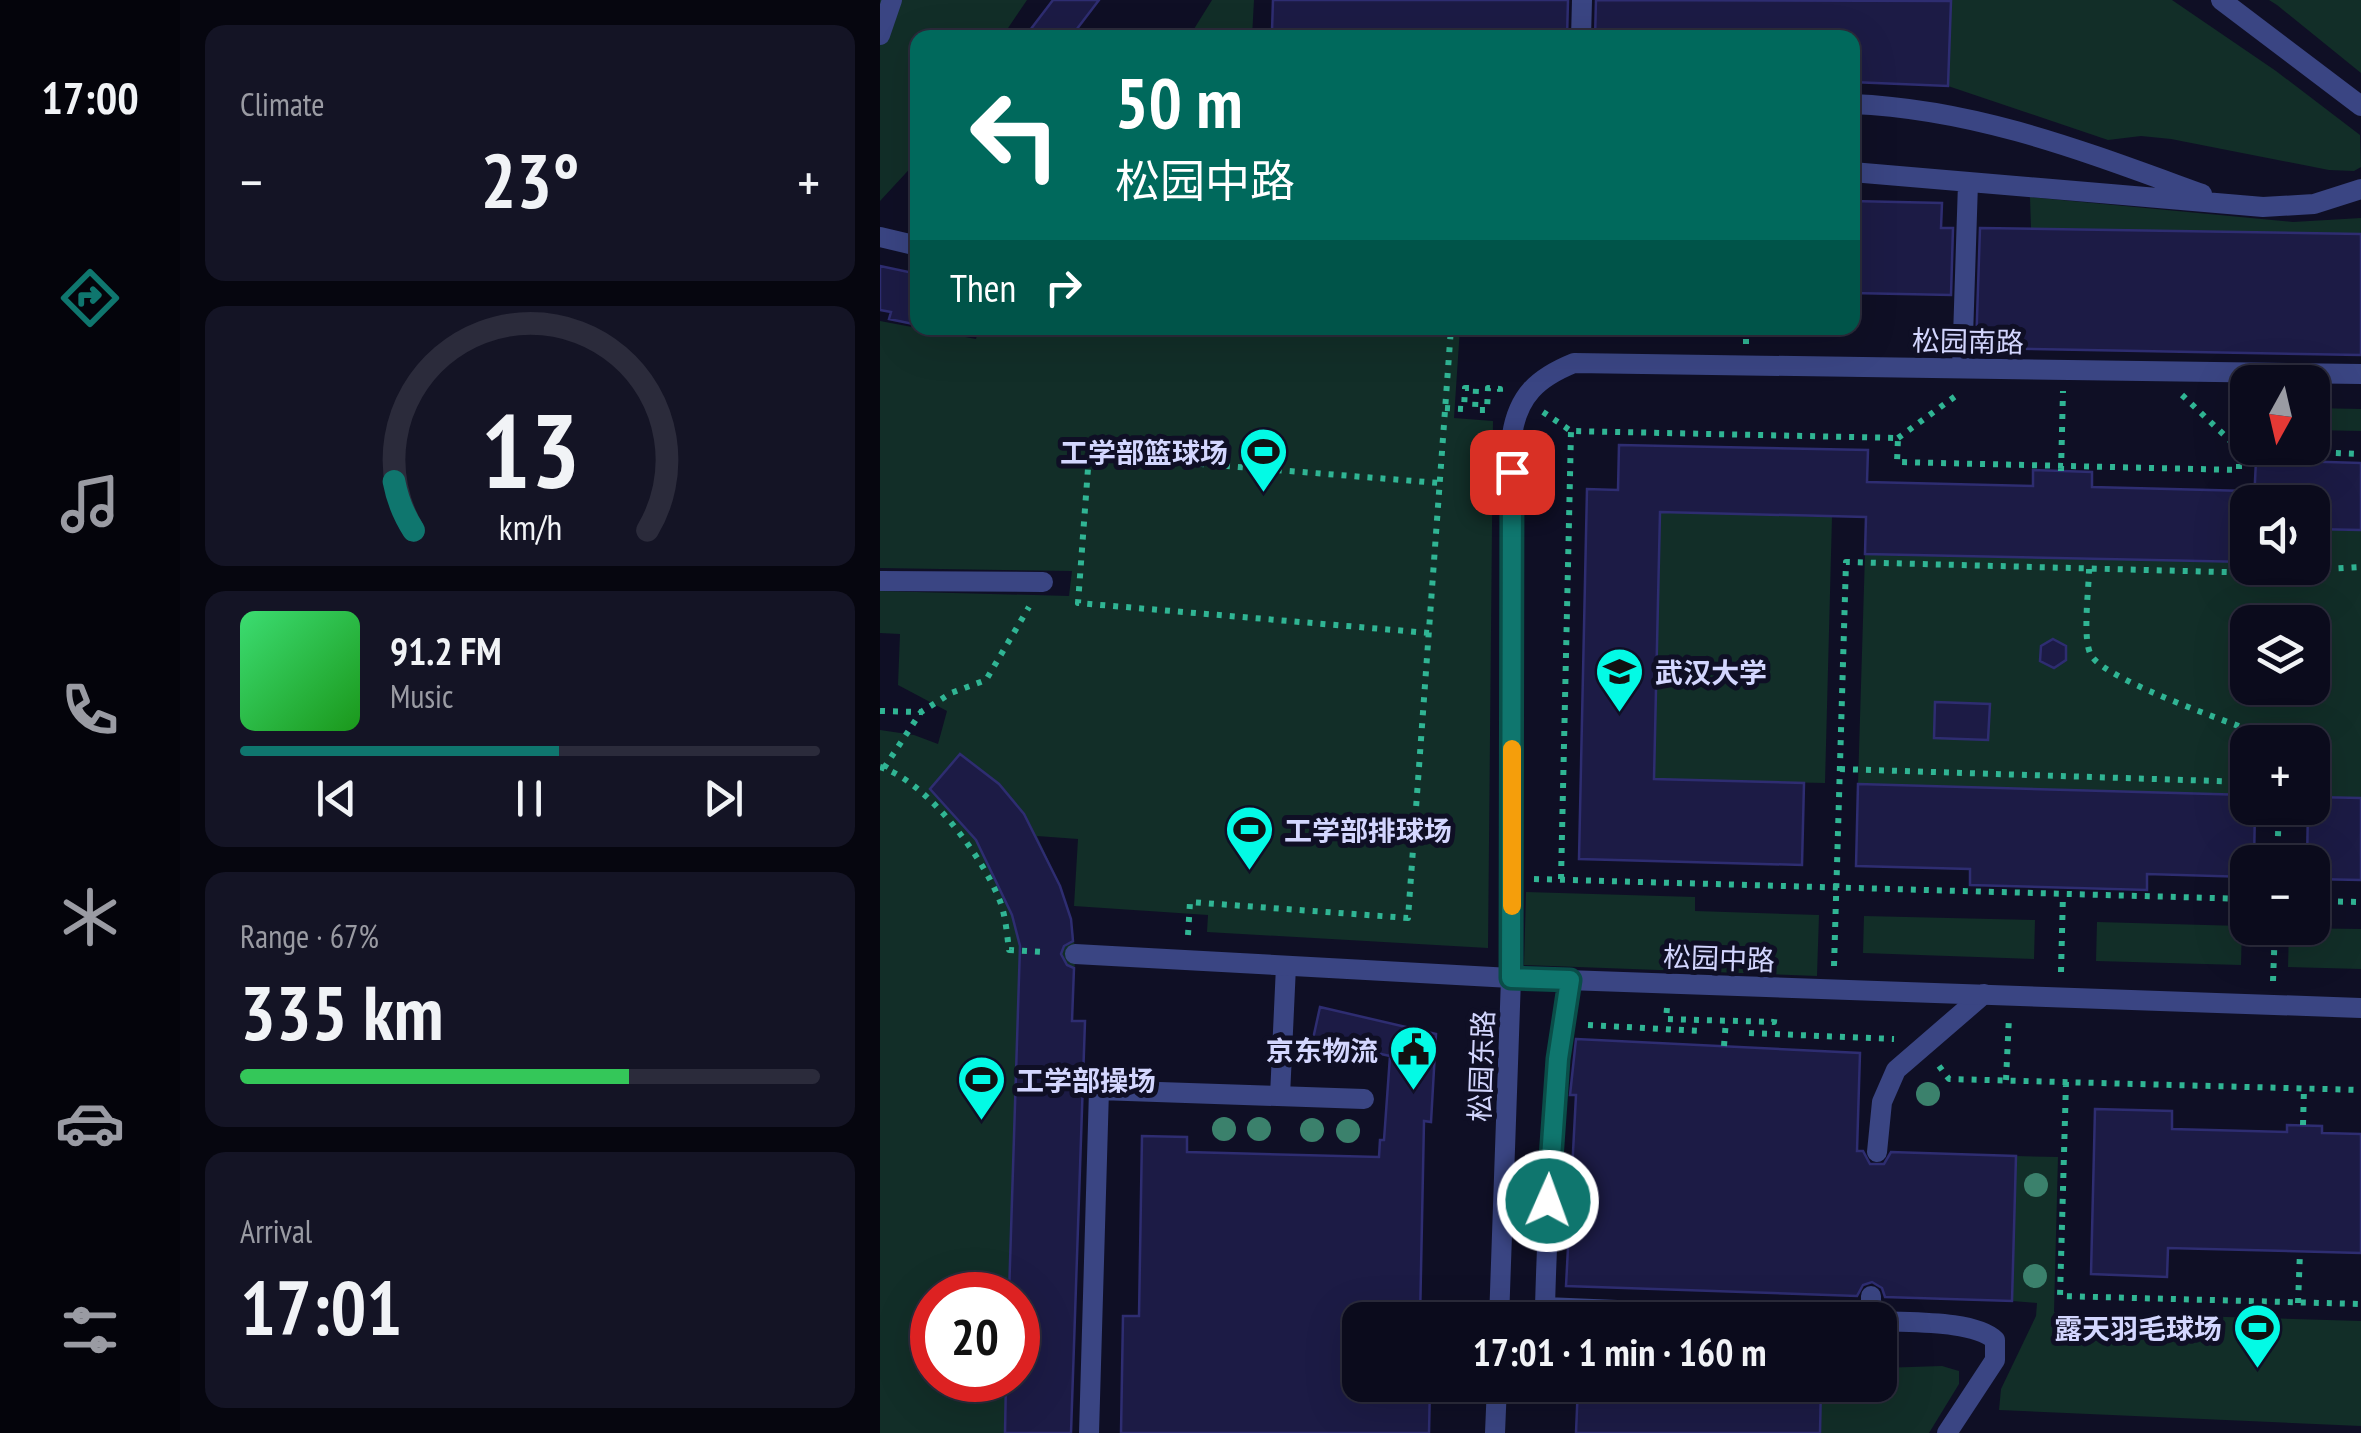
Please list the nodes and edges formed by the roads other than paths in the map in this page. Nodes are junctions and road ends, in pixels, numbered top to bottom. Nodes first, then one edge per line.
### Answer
1 (892, 0) edge
2 (1582, 0) edge
3 (2221, 0) edge
4 (1581, 30) edge
5 (880, 36) edge
6 (1860, 105) edge
7 (2361, 106) edge
8 (1860, 173) edge
9 (1968, 182) junction
10 (2361, 188) edge
11 (2230, 205) junction
12 (880, 236) edge
13 (910, 244) edge
14 (1962, 368) junction
15 (2361, 374) edge
16 (1516, 413) joint
17 (880, 581) edge
18 (1043, 582) road end
19 (1075, 954) dead end
20 (1286, 966) junction
21 (1511, 978) junction
22 (1570, 980) junction
23 (1984, 994) junction
24 (2361, 1008) edge
25 (1280, 1096) junction
26 (1364, 1099) dead end
27 (1877, 1152) dead end
28 (1871, 1296) dead end
29 (1500, 1302) edge
30 (1545, 1302) edge
31 (1871, 1302) edge
32 (1897, 1322) edge
33 (1496, 1402) edge
34 (1952, 1432) edge
35 (1089, 1433) edge
36 (1495, 1433) edge

1 - 5 street
2 - 4 street
3 - 7 street
6 - 11 street
8 - 9 street
9 - 11 street
9 - 14 street
10 - 11 street
12 - 13 street
14 - 15 street, 松园南路
14 - 16 street, 松园南路
16 - 21 street, 松园东路
17 - 18 street
19 - 20 street, 松园中路
20 - 21 street, 松园中路
20 - 25 street
21 - 22 street, 松园中路
21 - 29 street, 松园东路
22 - 23 street, 松园中路
22 - 30 street
23 - 24 street, 松园中路
23 - 27 street
25 - 26 street
25 - 35 street
28 - 31 street
32 - 34 street
33 - 36 street

